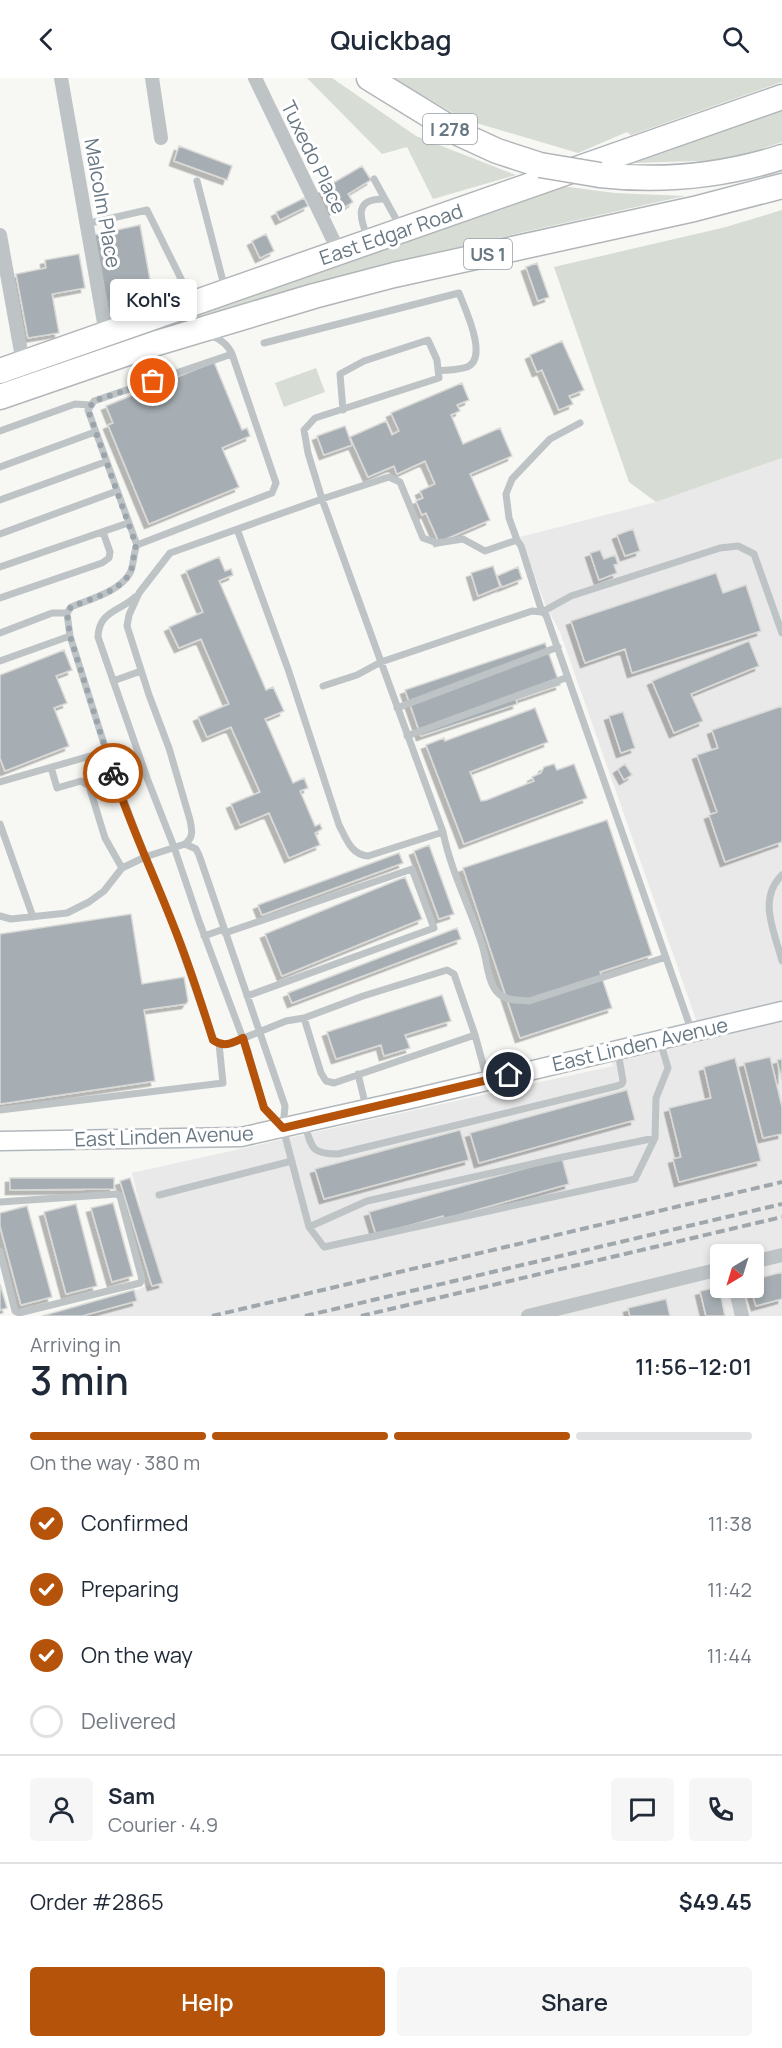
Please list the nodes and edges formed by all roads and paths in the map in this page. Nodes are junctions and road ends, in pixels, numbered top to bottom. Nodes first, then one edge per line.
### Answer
1 (61, 78) edge
2 (152, 78) edge
3 (255, 78) edge
4 (369, 78) edge
5 (782, 97) edge
6 (161, 138) dead end
7 (782, 157) edge
8 (374, 179) dead end
9 (197, 181) dead end
10 (782, 186) edge
11 (385, 199) junction
12 (87, 224) junction
13 (402, 230) junction
14 (0, 235) edge
15 (369, 242) junction
16 (339, 252) junction
17 (226, 291) junction
18 (193, 304) junction
19 (196, 330) junction
20 (106, 334) junction
21 (264, 343) dead end
22 (232, 354) junction
23 (23, 363) junction
24 (0, 371) edge
25 (438, 371) junction
26 (0, 397) edge
27 (90, 405) junction
28 (343, 410) junction
29 (580, 423) dead end
30 (0, 432) edge
31 (95, 432) junction
32 (105, 462) junction
33 (0, 467) edge
34 (117, 491) junction
35 (322, 499) junction
36 (0, 500) edge
37 (128, 523) junction
38 (237, 530) junction
39 (103, 532) junction
40 (0, 534) edge
41 (517, 540) junction
42 (136, 545) junction
43 (0, 567) edge
44 (139, 593) junction
45 (0, 598) edge
46 (542, 612) junction
47 (67, 613) junction
48 (0, 633) edge
49 (782, 633) edge
50 (70, 636) junction
51 (558, 647) junction
52 (0, 661) edge
53 (381, 662) junction
54 (141, 671) junction
55 (568, 677) junction
56 (114, 681) junction
57 (323, 686) dead end
58 (397, 708) junction
59 (407, 736) junction
60 (51, 767) junction
61 (112, 768) junction
62 (0, 782) edge
63 (0, 824) edge
64 (443, 832) junction
65 (185, 844) junction
66 (174, 847) junction
67 (145, 857) junction
68 (122, 868) junction
69 (782, 875) edge
70 (0, 915) edge
71 (33, 917) junction
72 (225, 931) junction
73 (204, 936) junction
74 (666, 957) junction
75 (782, 962) edge
76 (247, 996) junction
77 (782, 1011) edge
78 (304, 1018) junction
79 (259, 1031) junction
80 (692, 1032) junction
81 (475, 1035) junction
82 (243, 1038) junction
83 (660, 1040) junction
84 (219, 1044) junction
85 (617, 1050) junction
86 (358, 1074) junction
87 (487, 1080) junction
88 (366, 1108) junction
89 (0, 1110) edge
90 (304, 1123) junction
91 (283, 1128) junction
92 (655, 1138) junction
93 (0, 1141) edge
94 (292, 1161) junction
95 (159, 1195) dead end
96 (0, 1202) edge
97 (309, 1227) junction
98 (0, 1251) edge
99 (782, 1255) edge
100 (764, 1259) edge
101 (710, 1271) edge
102 (738, 1298) edge
103 (528, 1316) edge
104 (742, 1316) edge

1 - 12 street, Malcolm Place
2 - 6 street
3 - 16 street, Tuxedo Place
4 - 7 highway, I 278, bridge
5 - 13 highway, East Edgar Road
8 - 11 lane
9 - 17 lane
10 - 19 highway, East Edgar Road / US 1
11 - 13 lane
11 - 15 lane
12 - 18 lane
12 - 20 street, Malcolm Place
13 - 15 highway, East Edgar Road
14 - 23 street
15 - 16 highway, East Edgar Road
16 - 17 highway, East Edgar Road
17 - 18 highway, East Edgar Road
18 - 20 highway, East Edgar Road
19 - 22 lane
19 - 26 highway, East Edgar Road / US 1
20 - 23 highway, East Edgar Road
21 - 25 lane
22 - 27 lane
22 - 42 lane
23 - 24 highway, East Edgar Road
25 - 28 lane
25 - 28 lane
27 - 30 lane
27 - 31 lane
28 - 35 lane
29 - 41 lane
31 - 32 lane
31 - 33 lane
32 - 34 lane
32 - 36 lane
34 - 37 lane
34 - 40 lane
35 - 38 lane
35 - 41 lane
35 - 53 lane
37 - 39 lane
37 - 42 lane
38 - 44 lane
38 - 64 lane
39 - 43 lane
39 - 45 lane
41 - 46 lane
42 - 47 lane
44 - 54 lane
44 - 56 lane
46 - 49 lane
46 - 51 lane
46 - 53 lane
47 - 48 lane
47 - 50 lane
50 - 52 lane
50 - 61 lane
51 - 55 lane
51 - 58 lane
53 - 57 lane
53 - 58 lane
54 - 56 lane
54 - 65 lane
55 - 59 lane
55 - 74 lane
56 - 66 lane
58 - 59 lane
59 - 64 lane
60 - 61 lane
60 - 62 lane
60 - 68 lane
61 - 67 lane
63 - 71 lane
64 - 74 lane
65 - 66 lane
65 - 72 lane
66 - 67 lane
66 - 73 lane
67 - 68 lane
67 - 84 lane
68 - 71 lane
69 - 75 lane
70 - 71 lane
72 - 73 lane
72 - 76 lane
72 - 76 lane
73 - 82 lane
74 - 80 lane
76 - 79 lane
77 - 80 street, East Linden Avenue
78 - 79 lane
78 - 81 lane
78 - 86 lane
79 - 82 lane
79 - 91 lane
80 - 83 street, East Linden Avenue
81 - 86 lane
81 - 87 lane
82 - 84 lane
82 - 91 lane
83 - 85 street, East Linden Avenue
83 - 92 lane
84 - 89 lane
85 - 87 street, East Linden Avenue
85 - 90 lane
86 - 88 lane
87 - 88 street, East Linden Avenue
88 - 90 street, East Linden Avenue
90 - 91 street, East Linden Avenue
91 - 93 street, East Linden Avenue
91 - 94 lane
92 - 97 lane
92 - 97 lane
94 - 95 lane
94 - 97 lane
96 - 98 lane
99 - 100 street
101 - 103 street
102 - 104 street

